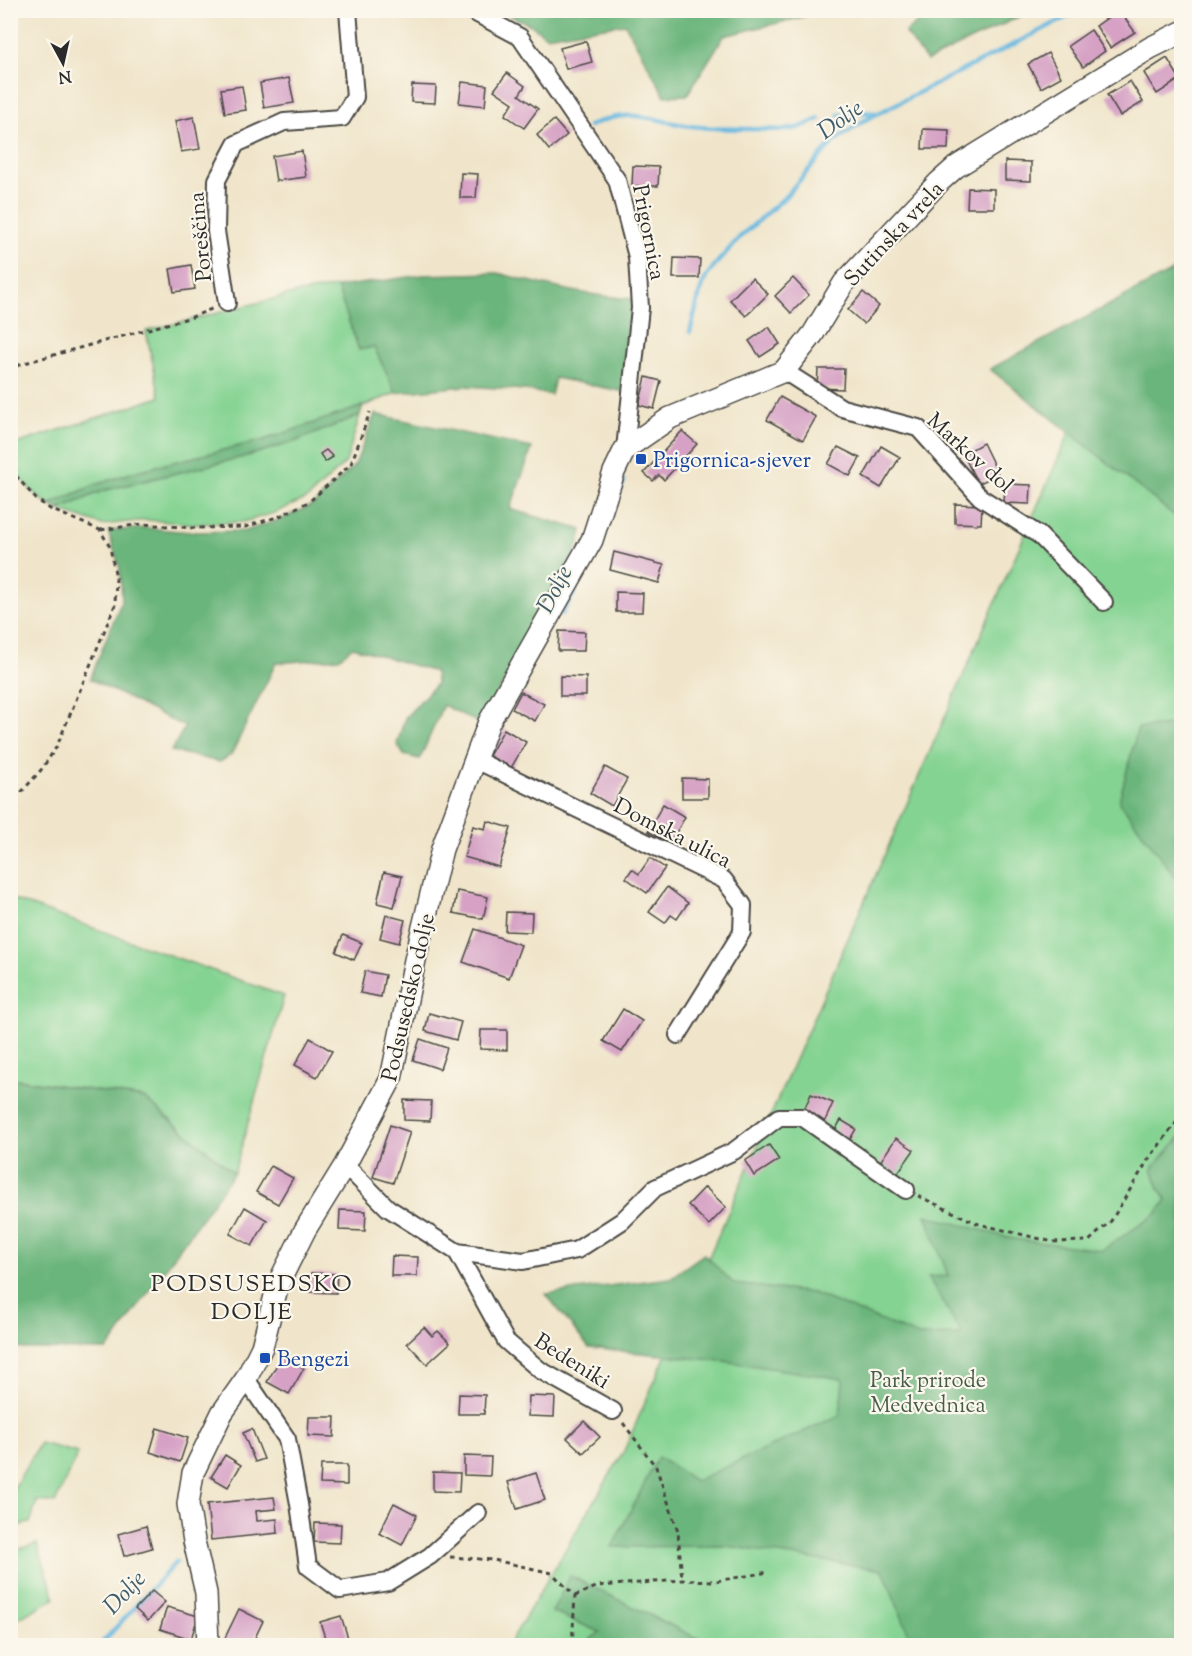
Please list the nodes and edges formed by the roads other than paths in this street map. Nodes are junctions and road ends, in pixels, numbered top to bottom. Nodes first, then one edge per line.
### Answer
1 (348, 10) edge
2 (470, 10) edge
3 (1182, 32) edge
4 (227, 303) road end
5 (784, 372) junction
6 (625, 449) junction
7 (1104, 602) dead end
8 (474, 759) junction
9 (678, 1035) dead end
10 (345, 1165) junction
11 (906, 1190) road end
12 (457, 1252) junction
13 (246, 1379) junction
14 (613, 1411) road end
15 (478, 1513) dead end
16 (208, 1646) edge

1 - 4 street, Poreščina
2 - 6 street, Prigornica
3 - 5 street, Sutinska vrela
5 - 6 street
5 - 7 street, Markov dol
6 - 8 street, Podsusedsko dolje
8 - 9 street, Domska ulica
8 - 10 street, Podsusedsko dolje
10 - 12 street
10 - 13 street, Podsusedsko dolje
11 - 12 street
12 - 14 street, Bedeniki
13 - 15 street
13 - 16 street, Podsusedsko dolje

